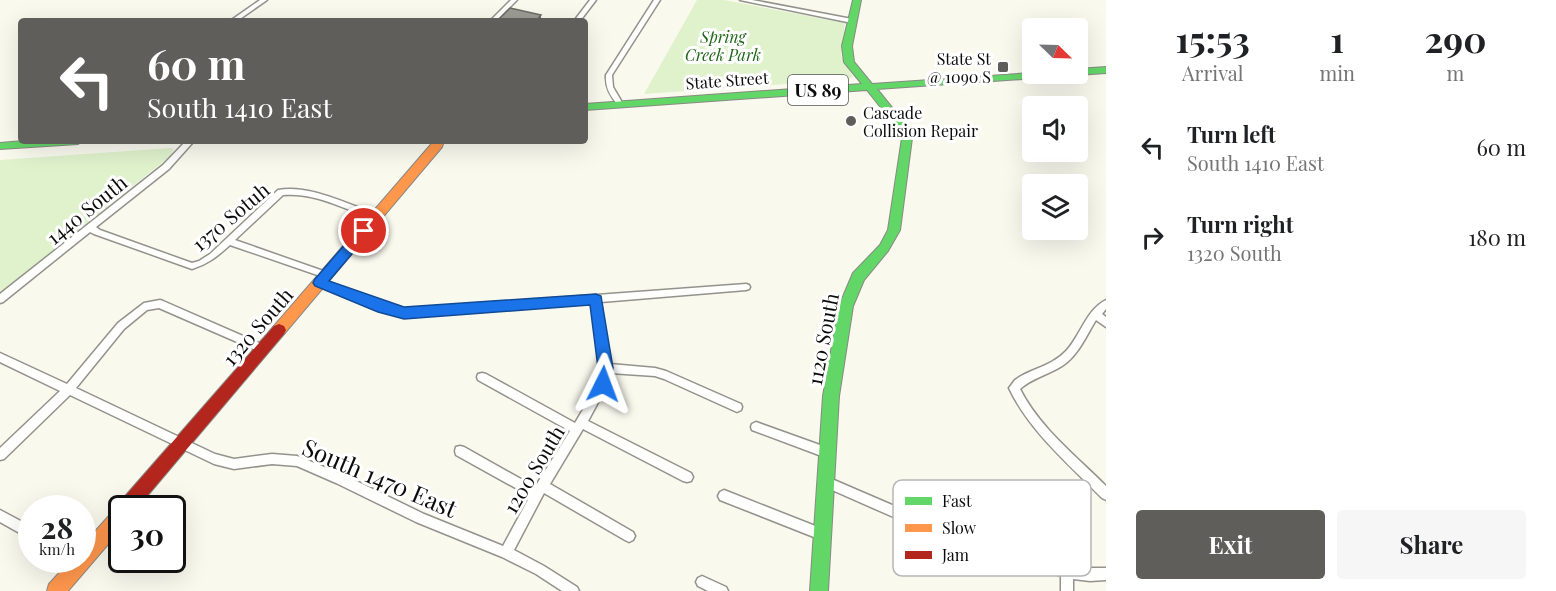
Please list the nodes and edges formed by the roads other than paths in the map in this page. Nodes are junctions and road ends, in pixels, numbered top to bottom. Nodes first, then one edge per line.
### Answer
1 (264, 0) edge
2 (514, 0) edge
3 (593, 0) edge
4 (657, 0) edge
5 (743, 0) edge
6 (857, 0) edge
7 (237, 18) edge
8 (497, 18) edge
9 (579, 18) edge
10 (852, 21) junction
11 (1106, 70) edge
12 (1088, 71) edge
13 (1022, 76) edge
14 (869, 86) junction
15 (620, 104) junction
16 (588, 107) edge
17 (18, 144) edge
18 (188, 144) edge
19 (438, 144) edge
20 (0, 146) edge
21 (376, 217) junction
22 (90, 227) junction
23 (228, 241) junction
24 (322, 279) junction
25 (746, 287) dead end
26 (0, 299) edge
27 (596, 300) junction
28 (1106, 304) edge
29 (1095, 313) junction
30 (1106, 323) edge
31 (263, 349) junction
32 (0, 357) edge
33 (606, 368) junction
34 (482, 377) dead end
35 (69, 388) junction
36 (737, 407) dead end
37 (580, 427) junction
38 (756, 427) dead end
39 (183, 443) junction
40 (460, 451) dead end
41 (827, 453) junction
42 (0, 455) edge
43 (687, 477) dead end
44 (826, 482) junction
45 (540, 490) junction
46 (1106, 494) edge
47 (137, 495) edge
48 (724, 496) dead end
49 (893, 511) edge
50 (0, 516) edge
51 (18, 526) edge
52 (108, 529) edge
53 (824, 535) junction
54 (629, 536) dead end
55 (96, 542) edge
56 (506, 553) junction
57 (69, 573) edge
58 (1106, 574) edge
59 (1091, 576) edge
60 (702, 582) dead end
61 (56, 591) edge
62 (573, 591) edge
63 (722, 591) edge
64 (819, 591) edge

1 - 7 street
2 - 8 street
3 - 9 street
4 - 15 street
5 - 10 street
6 - 10 street, 1120 South
10 - 14 street, 1120 South
11 - 12 street
13 - 14 street, State Street / US 89
14 - 15 street, State Street / US 89
14 - 41 street, 1120 South
15 - 16 street, State Street / US 89
17 - 20 street
18 - 22 street, 1440 South
19 - 21 street, 1320 South
21 - 23 street, 1370 Sotuh
21 - 24 street, 1320 South
22 - 23 street, 1370 Sotuh
22 - 26 street, 1440 South
23 - 24 street
24 - 27 street
24 - 31 street, 1320 South
25 - 27 street
27 - 33 street, 1200 South
28 - 29 street
29 - 30 street
29 - 46 street
31 - 35 street
31 - 39 street, 1320 South
32 - 35 street, South 1470 East
33 - 36 street
33 - 37 street, 1200 South
34 - 37 street
35 - 39 street, South 1470 East
35 - 42 street
37 - 43 street
37 - 45 street, 1200 South
38 - 41 street
39 - 47 street, 1320 South
39 - 56 street, South 1470 East
40 - 45 street
41 - 44 street, 1120 South
44 - 49 street
44 - 53 street, 1120 South
45 - 54 street
45 - 56 street, 1200 South
48 - 53 street
50 - 51 street
52 - 55 street
53 - 64 street, 1120 South
56 - 62 street, South 1470 East
57 - 61 street
58 - 59 street
60 - 63 street

